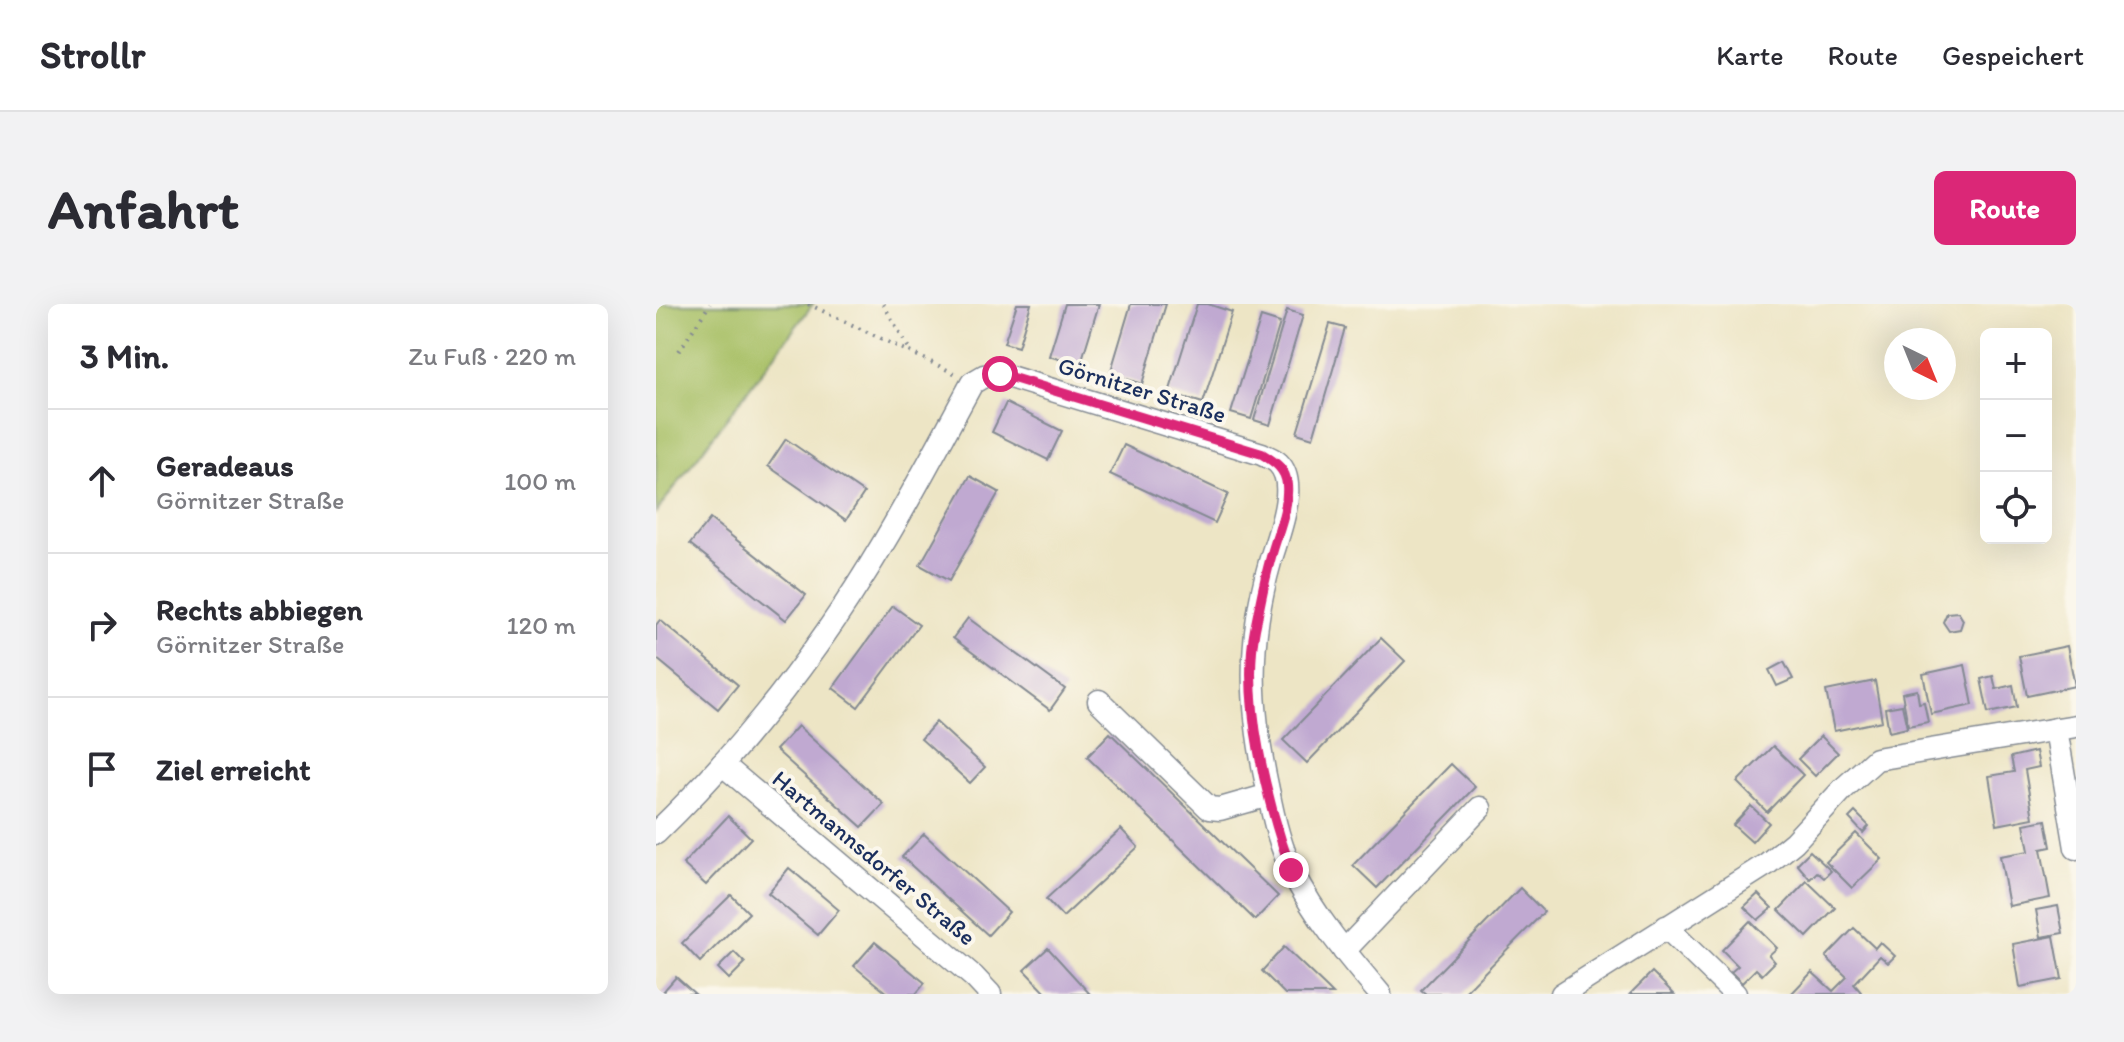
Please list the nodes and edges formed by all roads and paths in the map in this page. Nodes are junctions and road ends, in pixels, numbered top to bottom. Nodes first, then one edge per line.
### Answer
1 (710, 304) edge
2 (808, 304) edge
3 (883, 304) edge
4 (679, 351) dead end
5 (912, 352) junction
6 (972, 383) junction
7 (1099, 701) dead end
8 (2066, 728) edge
9 (722, 764) junction
10 (1269, 795) junction
11 (1480, 808) dead end
12 (656, 833) edge
13 (2076, 848) edge
14 (1666, 927) junction
15 (1344, 951) junction
16 (1565, 993) edge
17 (990, 994) edge
18 (1380, 994) edge
19 (1735, 994) edge

1 - 4 path
2 - 5 path
3 - 5 path
5 - 6 path
6 - 9 street
6 - 10 street, Görnitzer Straße
7 - 10 street
8 - 13 street
8 - 14 street
9 - 12 street
9 - 17 street, Hartmannsdorfer Straße
10 - 15 street, Görnitzer Straße
11 - 15 street
14 - 16 street
14 - 19 street
15 - 18 street, Görnitzer Straße

